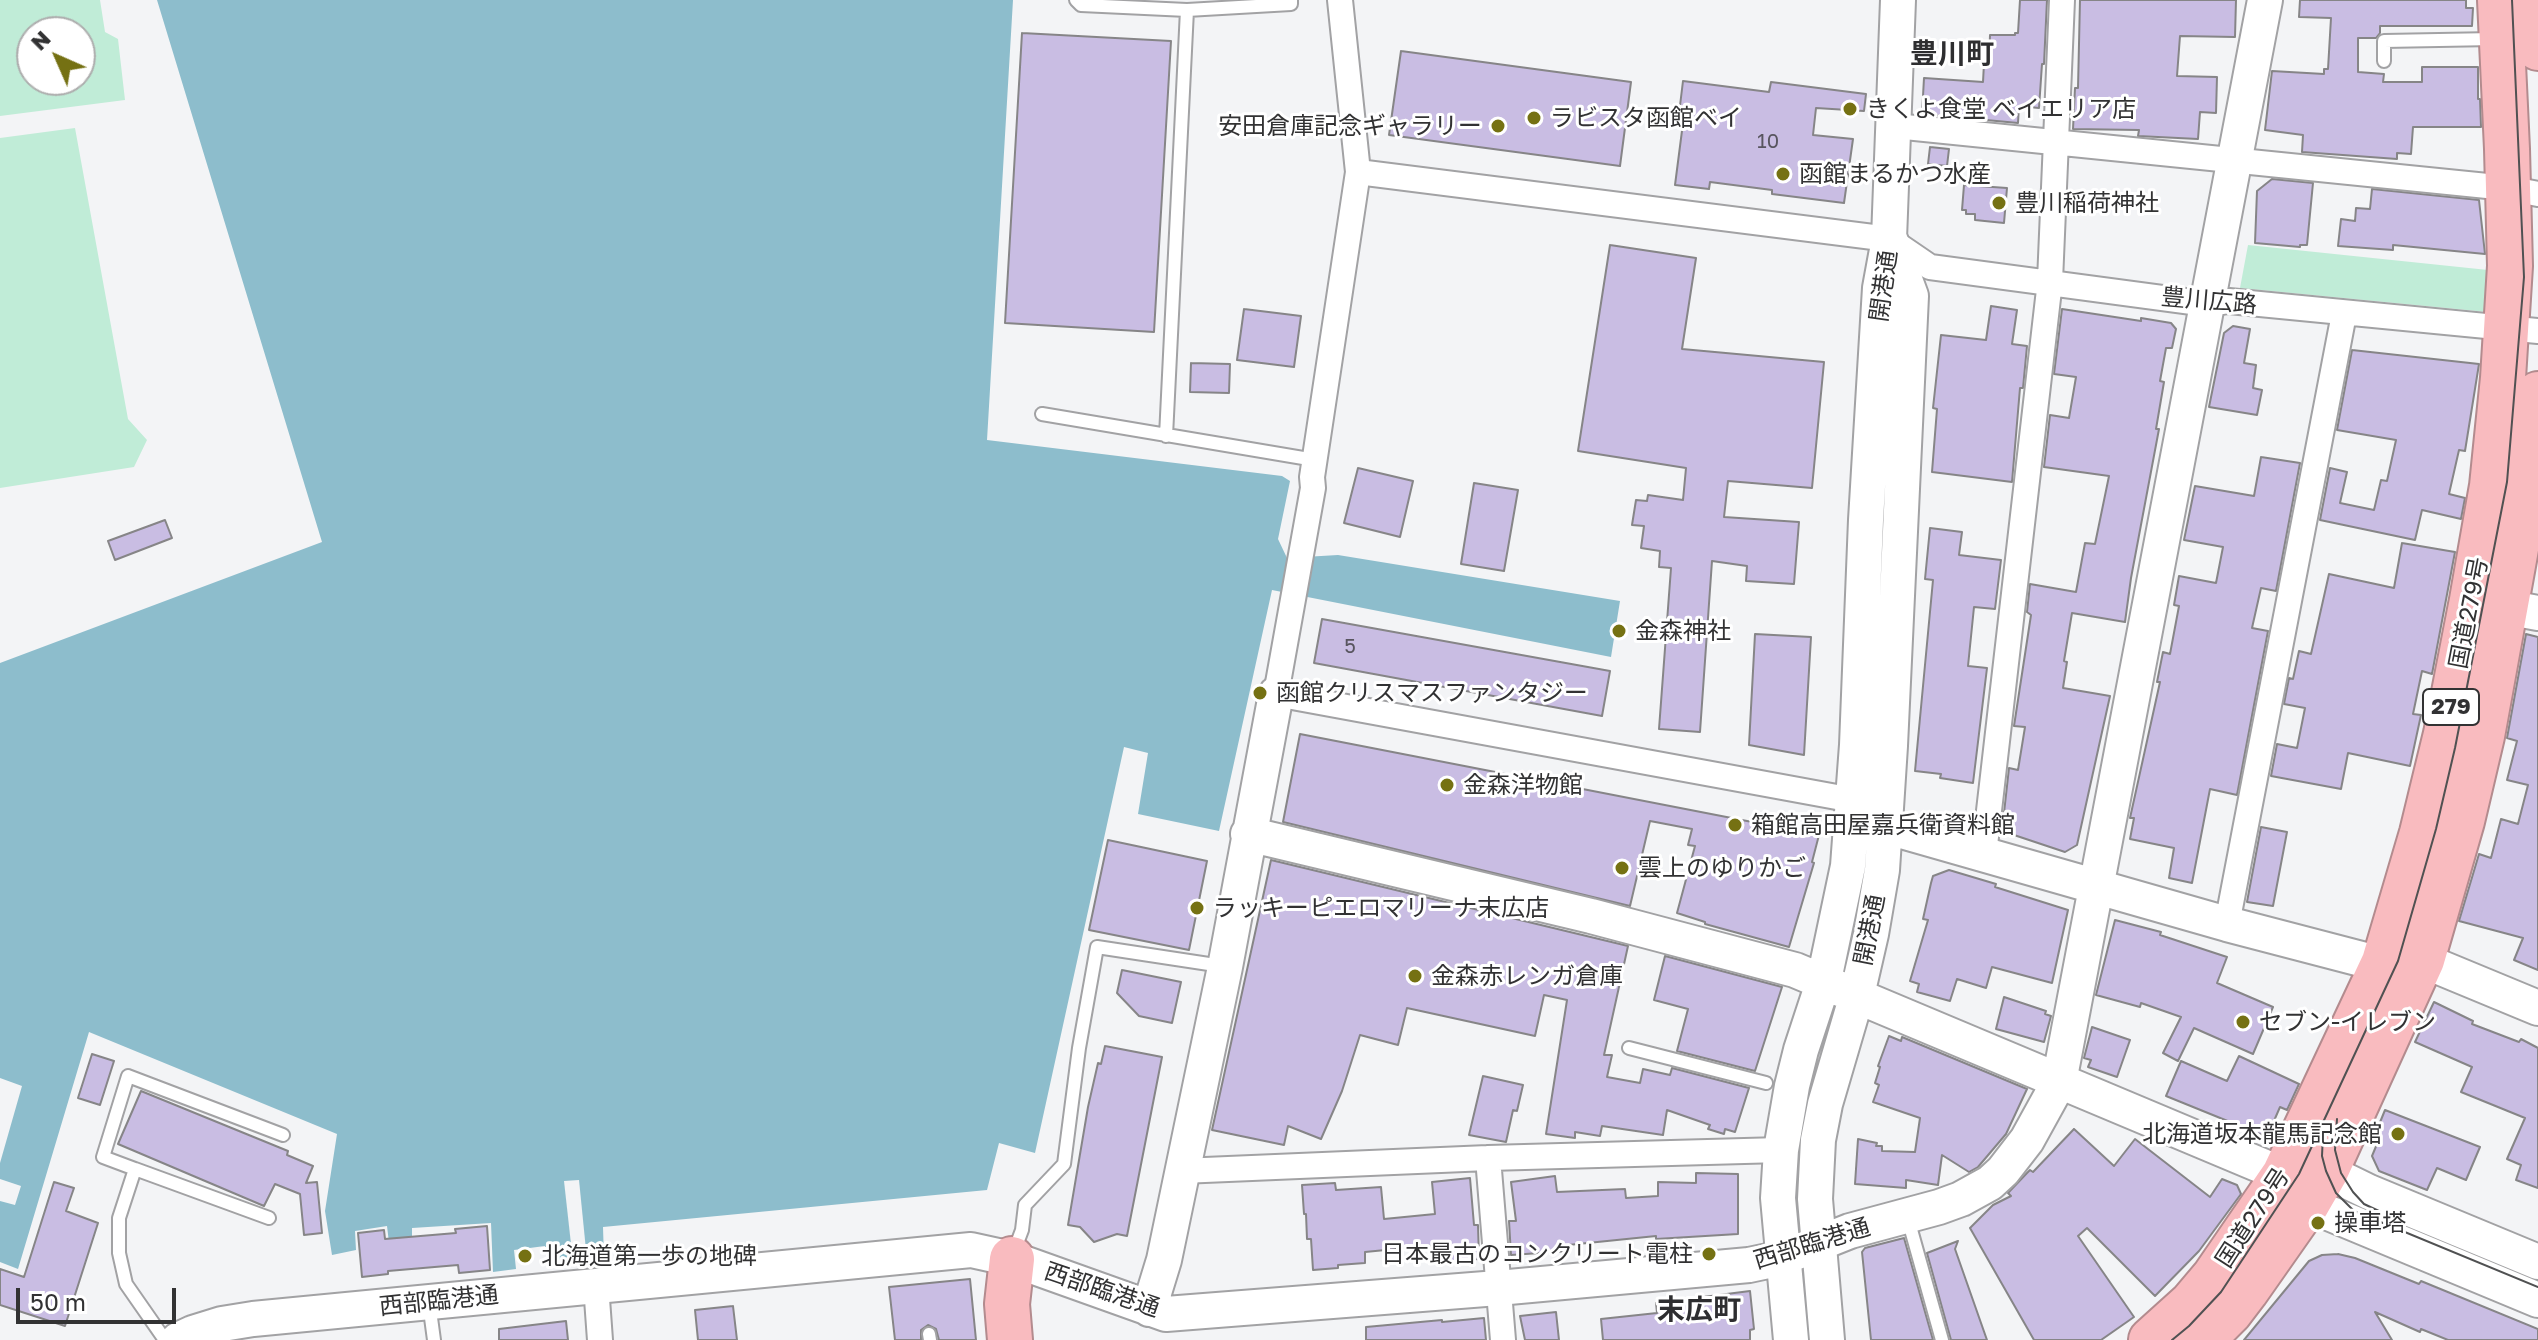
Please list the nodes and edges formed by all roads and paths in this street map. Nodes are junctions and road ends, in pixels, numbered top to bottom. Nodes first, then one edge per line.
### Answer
1 (1076, 0) edge
2 (1291, 0) edge
3 (1340, 0) edge
4 (1898, 0) edge
5 (2062, 0) edge
6 (2265, 0) edge
7 (2534, 0) edge
8 (1187, 10) junction
9 (2513, 29) edge
10 (2384, 61) dead end
11 (1895, 126) junction
12 (2057, 143) junction
13 (2235, 161) junction
14 (1358, 172) junction
15 (2522, 191) edge
16 (1889, 239) junction
17 (2050, 281) junction
18 (2207, 304) junction
19 (2344, 314) junction
20 (2522, 330) edge
21 (2538, 394) edge
22 (1042, 414) dead end
23 (1166, 436) junction
24 (1313, 475) junction
25 (2505, 607) edge
26 (1280, 677) junction
27 (1853, 800) junction
28 (1884, 826) junction
29 (1248, 834) junction
30 (1984, 854) junction
31 (2095, 886) junction
32 (2227, 924) junction
33 (2403, 961) junction
34 (1225, 967) junction
35 (1824, 980) junction
36 (1857, 995) junction
37 (2538, 1008) edge
38 (1629, 1048) dead end
39 (2059, 1082) junction
40 (1766, 1083) dead end
41 (283, 1135) dead end
42 (1781, 1150) junction
43 (1488, 1158) junction
44 (135, 1169) junction
45 (1181, 1171) junction
46 (2306, 1183) junction
47 (1907, 1216) junction
48 (269, 1218) dead end
49 (1819, 1244) junction
50 (1782, 1258) junction
51 (1012, 1259) junction
52 (2538, 1262) edge
53 (596, 1285) junction
54 (1498, 1288) junction
55 (2538, 1300) edge
56 (429, 1302) junction
57 (1149, 1309) junction
58 (182, 1338) edge
59 (434, 1340) edge
60 (600, 1340) edge
61 (1010, 1340) edge
62 (1503, 1340) edge
63 (1791, 1340) edge
64 (1827, 1340) edge
65 (1942, 1340) edge
66 (2151, 1340) edge
67 (2202, 1340) edge

1 - 8 lane
2 - 8 lane
3 - 14 street
4 - 11 street
5 - 12 street
6 - 13 street, 西部臨港通
7 - 9 highway, 国道279号 / 279
8 - 23 lane
9 - 10 lane
9 - 15 highway, 国道279号 / 279
11 - 12 street
11 - 16 street
12 - 13 street
12 - 17 street
13 - 15 street
13 - 18 street, 西部臨港通
14 - 16 street
14 - 24 street
15 - 20 highway, 国道279号 / 279
16 - 17 street, 豊川広路
16 - 27 street, 開港通
16 - 28 street, 開港通
17 - 18 street, 豊川広路
17 - 30 street
18 - 19 street, 豊川広路
18 - 31 street, 西部臨港通
19 - 20 street, 豊川広路
19 - 32 street
20 - 25 highway, 国道279号 / 279
21 - 25 highway, 国道279号 / 279
22 - 23 lane
23 - 24 lane
24 - 26 street
25 - 33 highway, 国道279号 / 279
26 - 27 street
26 - 29 street
27 - 28 street
27 - 35 street, 開港通
28 - 30 street
28 - 36 street, 開港通
29 - 34 street
29 - 35 street
30 - 31 street
31 - 32 street
31 - 39 street, 西部臨港通
32 - 33 street
33 - 37 street
33 - 46 highway, 国道279号 / 279
34 - 45 street
34 - 51 lane
35 - 36 street
35 - 42 street, 開港通
36 - 39 street
36 - 49 street, 開港通
38 - 40 lane
39 - 46 street
39 - 47 street, 西部臨港通
41 - 44 lane
42 - 43 street
42 - 50 street, 開港通
43 - 45 street
43 - 54 street
44 - 48 lane
44 - 58 lane
45 - 57 street
46 - 52 street
46 - 55 street
46 - 66 highway, 国道279号 / 279
46 - 67 highway, 国道279号 / 279
47 - 49 street, 西部臨港通
47 - 65 lane
49 - 50 street, 西部臨港通
49 - 64 street, 開港通
50 - 54 street, 西部臨港通
50 - 63 street, 開港通
51 - 53 street, 西部臨港通
51 - 57 street, 西部臨港通
51 - 61 highway
53 - 56 street, 西部臨港通
53 - 60 street
54 - 57 street, 西部臨港通
54 - 62 street
56 - 58 street, 西部臨港通
56 - 59 lane

